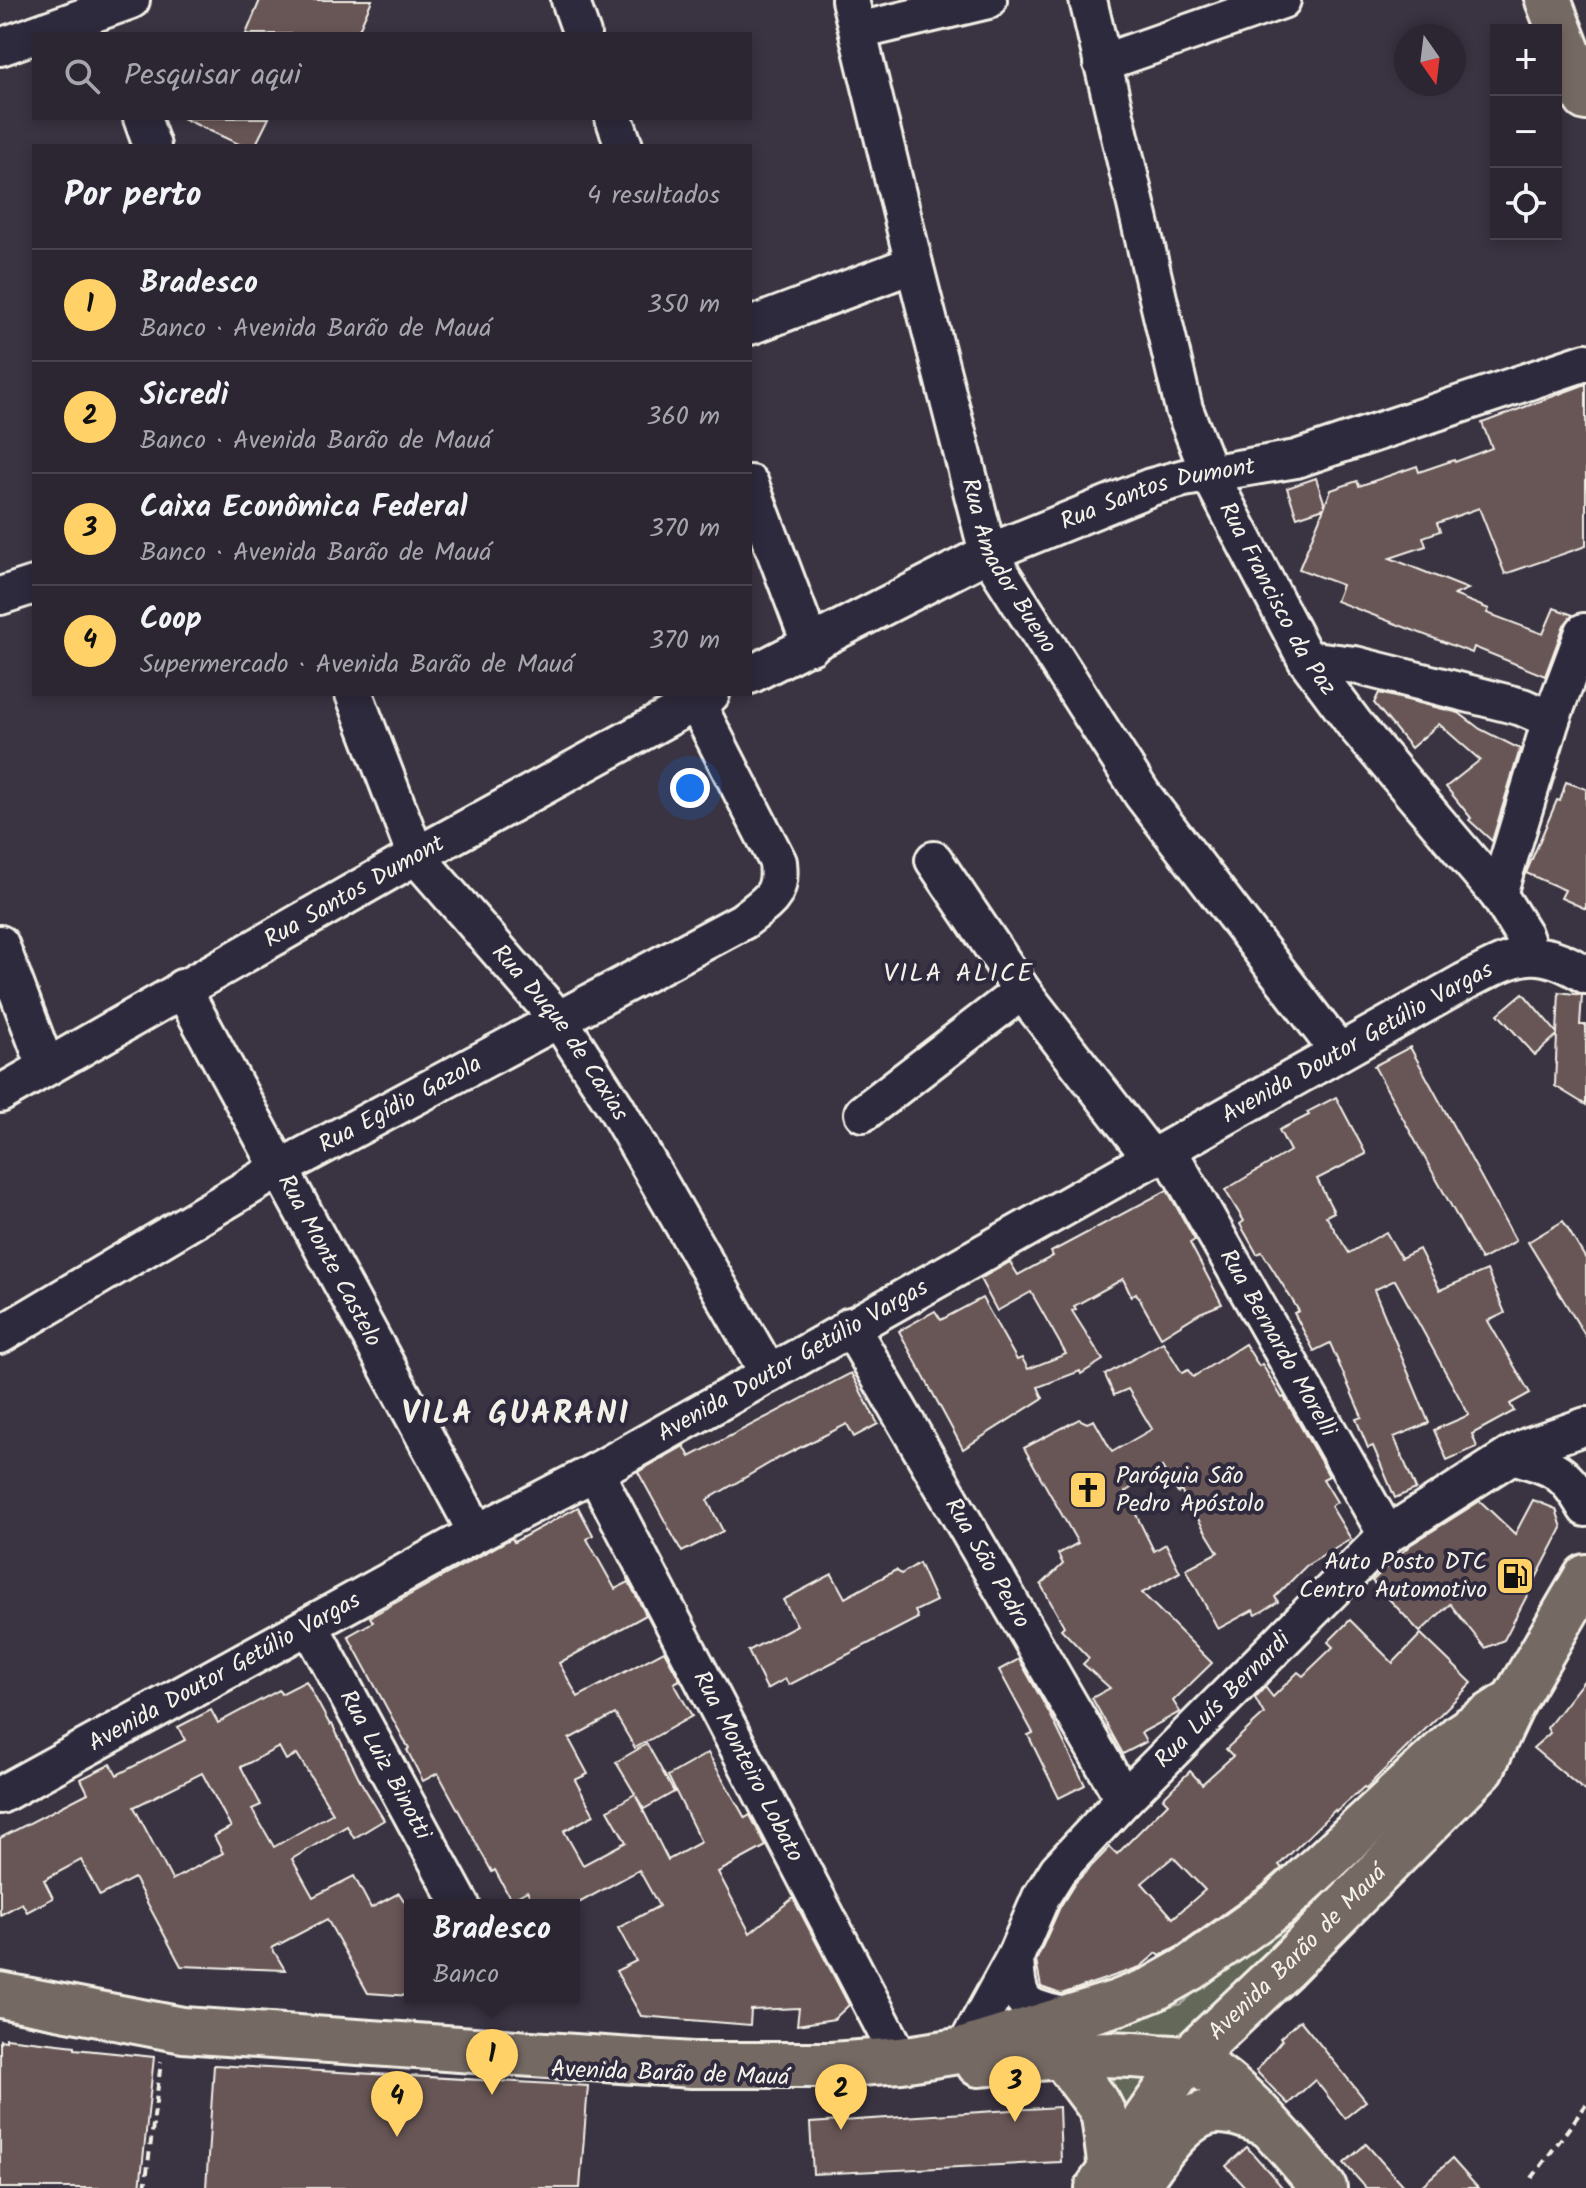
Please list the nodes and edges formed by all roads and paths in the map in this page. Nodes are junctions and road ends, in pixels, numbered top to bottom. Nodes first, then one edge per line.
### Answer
1 (570, 0) edge
2 (988, 0) edge
3 (1088, 0) edge
4 (1282, 0) edge
5 (1548, 0) edge
6 (111, 11) edge
7 (854, 16) edge
8 (42, 32) edge
9 (581, 32) edge
10 (32, 35) edge
11 (0, 47) edge
12 (1102, 63) junction
13 (1586, 98) edge
14 (143, 120) edge
15 (615, 120) edge
16 (151, 144) edge
17 (623, 144) edge
18 (914, 264) junction
19 (752, 325) edge
20 (1586, 362) edge
21 (1210, 475) junction
22 (752, 489) edge
23 (988, 553) junction
24 (32, 586) edge
25 (0, 596) edge
26 (1584, 632) edge
27 (811, 646) junction
28 (1306, 659) junction
29 (752, 674) edge
30 (355, 696) edge
31 (703, 698) edge
32 (1551, 720) junction
33 (416, 856) junction
34 (934, 860) dead end
35 (1498, 894) junction
36 (0, 944) edge
37 (1530, 954) junction
38 (1586, 975) edge
39 (182, 988) junction
40 (1022, 991) junction
41 (559, 1020) junction
42 (1339, 1052) junction
43 (46, 1067) junction
44 (0, 1094) edge
45 (863, 1113) dead end
46 (1160, 1154) junction
47 (279, 1169) junction
48 (850, 1326) junction
49 (0, 1335) edge
50 (769, 1374) junction
51 (1586, 1426) edge
52 (1512, 1455) junction
53 (595, 1472) junction
54 (1586, 1508) edge
55 (477, 1533) junction
56 (1387, 1535) junction
57 (1586, 1577) edge
58 (310, 1626) junction
59 (1514, 1700) junction
60 (0, 1795) edge
61 (1124, 1799) junction
62 (458, 1899) edge
63 (1015, 1957) junction
64 (1285, 1967) junction
65 (0, 1995) edge
66 (0, 2020) edge
67 (1065, 2036) junction
68 (163, 2043) junction
69 (964, 2050) junction
70 (901, 2060) junction
71 (1187, 2060) junction
72 (1586, 2105) edge
73 (1258, 2114) junction
74 (1532, 2178) dead end
75 (1115, 2182) edge
76 (145, 2188) edge
77 (1324, 2188) edge

1 - 9 street
2 - 7 street
3 - 12 street, Rua Francisco da Paz
4 - 12 street
5 - 13 main road
6 - 8 street
7 - 18 street, Rua Amador Bueno
10 - 11 street
12 - 21 street, Rua Francisco da Paz
14 - 16 street
15 - 17 street
18 - 19 street
18 - 23 street, Rua Amador Bueno
20 - 21 street, Rua Santos Dumont
21 - 23 street, Rua Santos Dumont
21 - 28 street, Rua Francisco da Paz
22 - 27 street
23 - 27 street, Rua Santos Dumont
23 - 42 street, Rua Amador Bueno
24 - 25 street
26 - 32 street
27 - 29 street, Rua Santos Dumont
28 - 32 street
28 - 35 street, Rua Francisco da Paz
30 - 33 street, Rua Duque de Caxias
31 - 33 street, Rua Santos Dumont
31 - 41 street, Rua Egídio Gazola
32 - 35 street
33 - 39 street, Rua Santos Dumont
33 - 41 street, Rua Duque de Caxias
34 - 40 street, Rua Bernardo Morelli
35 - 37 street, Rua Francisco da Paz
36 - 43 street
37 - 38 street
37 - 42 street, Avenida Doutor Getúlio Vargas
39 - 43 street, Rua Santos Dumont
39 - 47 street, Rua Monte Castelo
40 - 45 street
40 - 46 street, Rua Bernardo Morelli
41 - 47 street, Rua Egídio Gazola
41 - 50 street, Rua Duque de Caxias
42 - 46 street, Avenida Doutor Getúlio Vargas
43 - 44 street, Rua Santos Dumont
46 - 48 street, Avenida Doutor Getúlio Vargas
46 - 56 street, Rua Bernardo Morelli
47 - 49 street, Rua Egídio Gazola
47 - 55 street, Rua Monte Castelo
48 - 50 street, Avenida Doutor Getúlio Vargas
48 - 61 street, Rua São Pedro
50 - 53 street, Avenida Doutor Getúlio Vargas
51 - 52 street, Rua Luís Bernardi
52 - 54 street
52 - 56 street, Rua Luís Bernardi
53 - 55 street, Avenida Doutor Getúlio Vargas
53 - 70 street, Rua Monteiro Lobato
55 - 58 street, Avenida Doutor Getúlio Vargas
56 - 61 street, Rua Luís Bernardi
57 - 59 main road, Avenida Barão de Mauá
58 - 60 street, Avenida Doutor Getúlio Vargas
58 - 62 street, Rua Luiz Binotti
59 - 64 main road, Avenida Barão de Mauá
59 - 67 main road, Avenida Barão de Mauá
61 - 63 street, Rua Luís Bernardi
63 - 67 street
63 - 69 street, Rua Luís Bernardi
64 - 71 main road, Avenida Barão de Mauá
64 - 73 main road
65 - 70 main road, Avenida Barão de Mauá
66 - 68 main road, Avenida Barão de Mauá
67 - 68 main road, Avenida Barão de Mauá
67 - 69 main road, Avenida Barão de Mauá
67 - 71 main road, Avenida Barão de Mauá
67 - 75 main road
68 - 76 path
69 - 70 main road, Avenida Barão de Mauá
71 - 73 main road
71 - 75 main road
72 - 74 path
73 - 75 main road
73 - 77 main road

